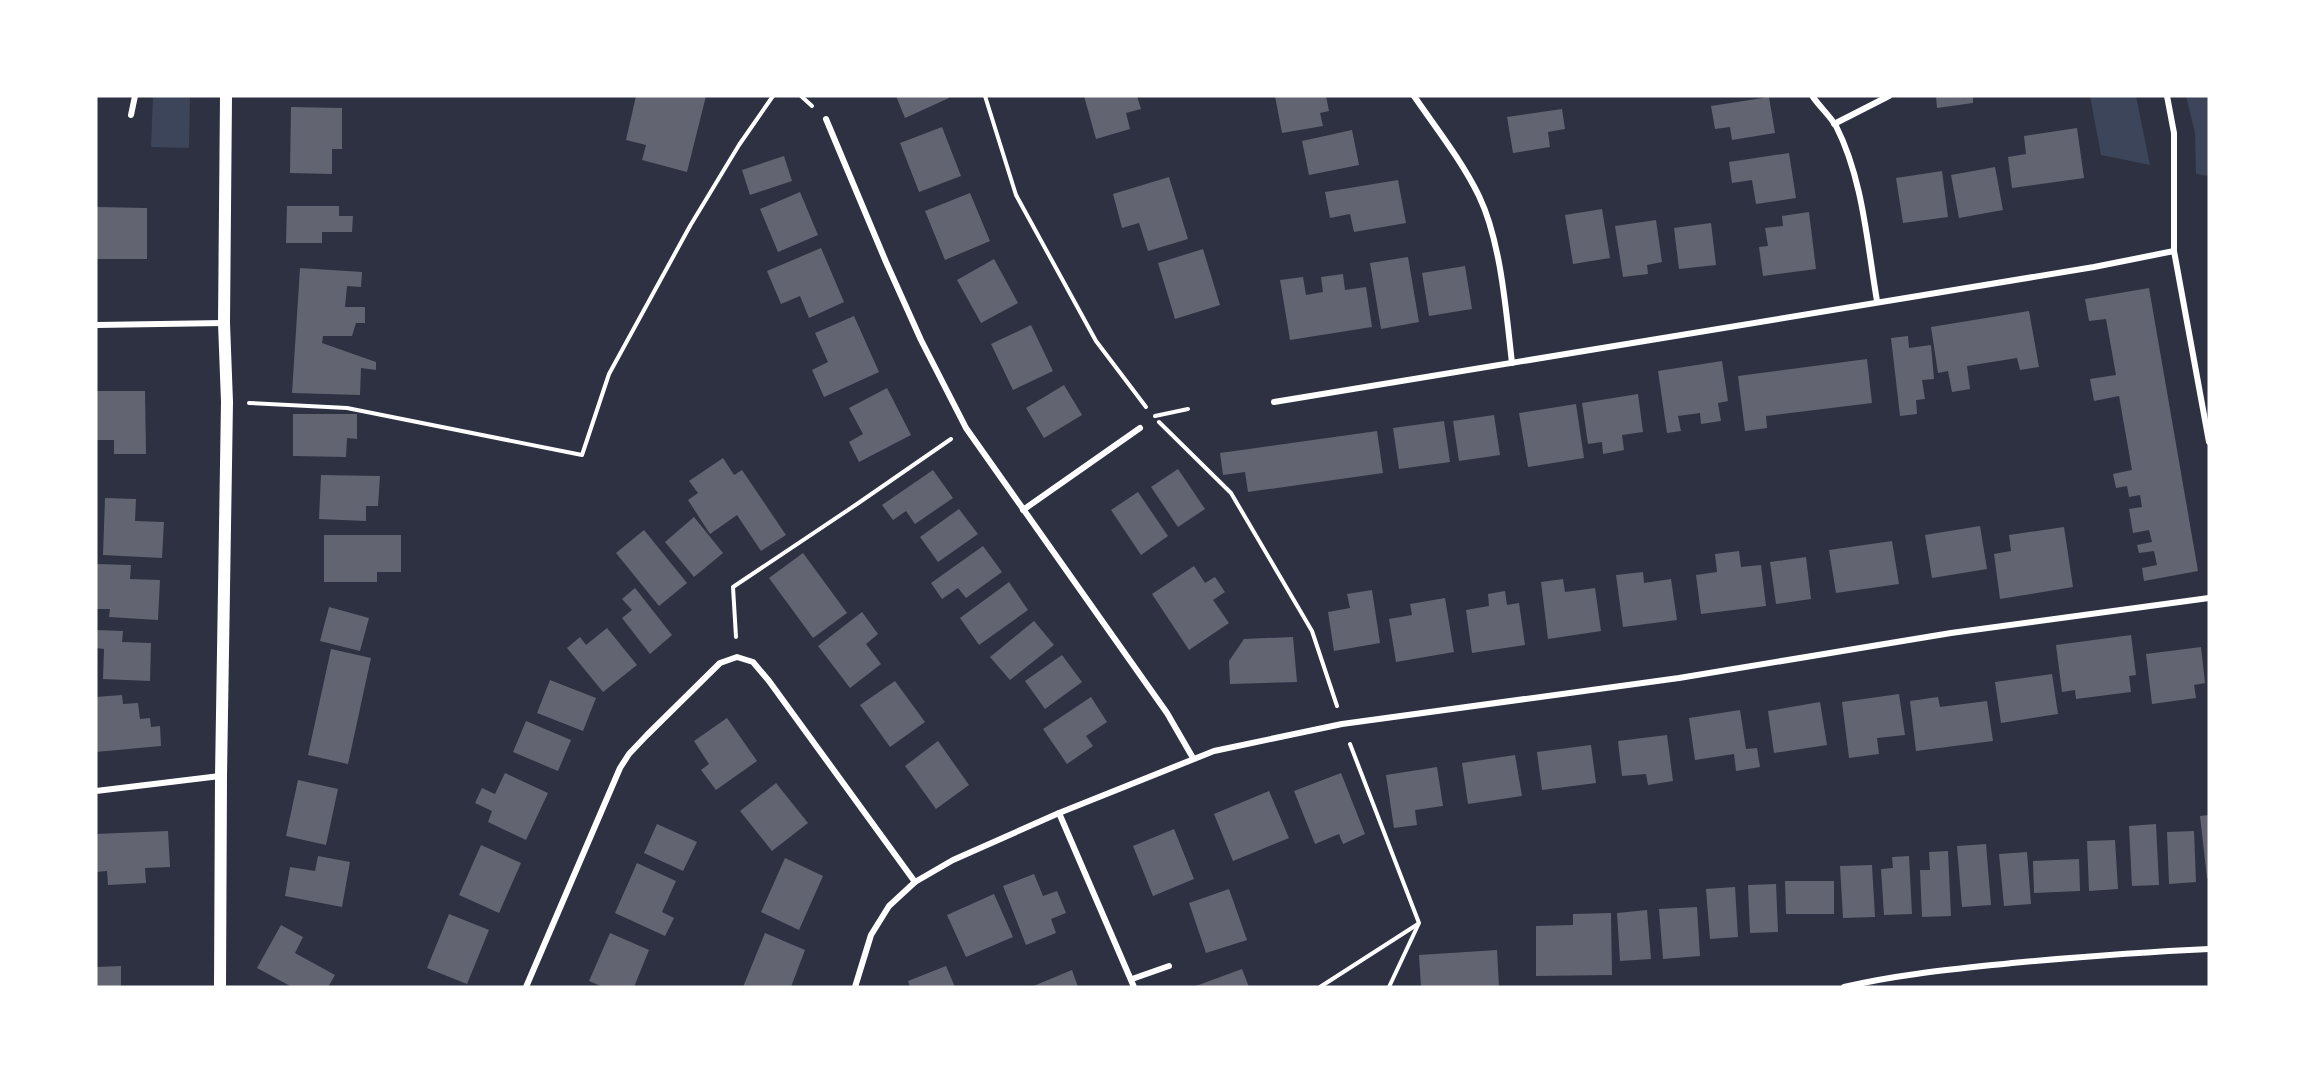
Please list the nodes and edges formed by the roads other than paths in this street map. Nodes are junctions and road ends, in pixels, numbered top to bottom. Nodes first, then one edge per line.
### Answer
1 (135, 96) edge
2 (226, 96) edge
3 (1414, 96) edge
4 (1889, 96) edge
5 (2167, 96) edge
6 (1812, 98) dead end
7 (132, 115) dead end
8 (826, 119) dead end
9 (1834, 124) junction
10 (2174, 251) junction
11 (1877, 302) junction
12 (224, 323) junction
13 (96, 325) edge
14 (1512, 363) junction
15 (1274, 402) dead end
16 (1140, 428) road end
17 (2209, 442) edge
18 (1023, 510) junction
19 (2209, 598) edge
20 (1192, 758) junction
21 (221, 776) junction
22 (96, 791) edge
23 (1059, 813) junction
24 (915, 882) junction
25 (2209, 949) edge
26 (1169, 966) dead end
27 (1132, 980) junction
28 (220, 987) edge
29 (526, 987) edge
30 (855, 987) edge
31 (1134, 987) edge
32 (1844, 987) edge

1 - 7 street
2 - 12 main road
3 - 14 street
4 - 9 street
5 - 10 street
6 - 9 street
8 - 18 street
9 - 11 street
10 - 11 street
10 - 17 street
11 - 14 street
12 - 13 street
12 - 21 main road
14 - 15 street
16 - 18 street
18 - 20 street
19 - 20 street
20 - 23 street
21 - 22 street
21 - 28 main road
23 - 24 street
23 - 27 street
24 - 29 street
24 - 30 street
25 - 32 street
26 - 27 street
27 - 31 street

